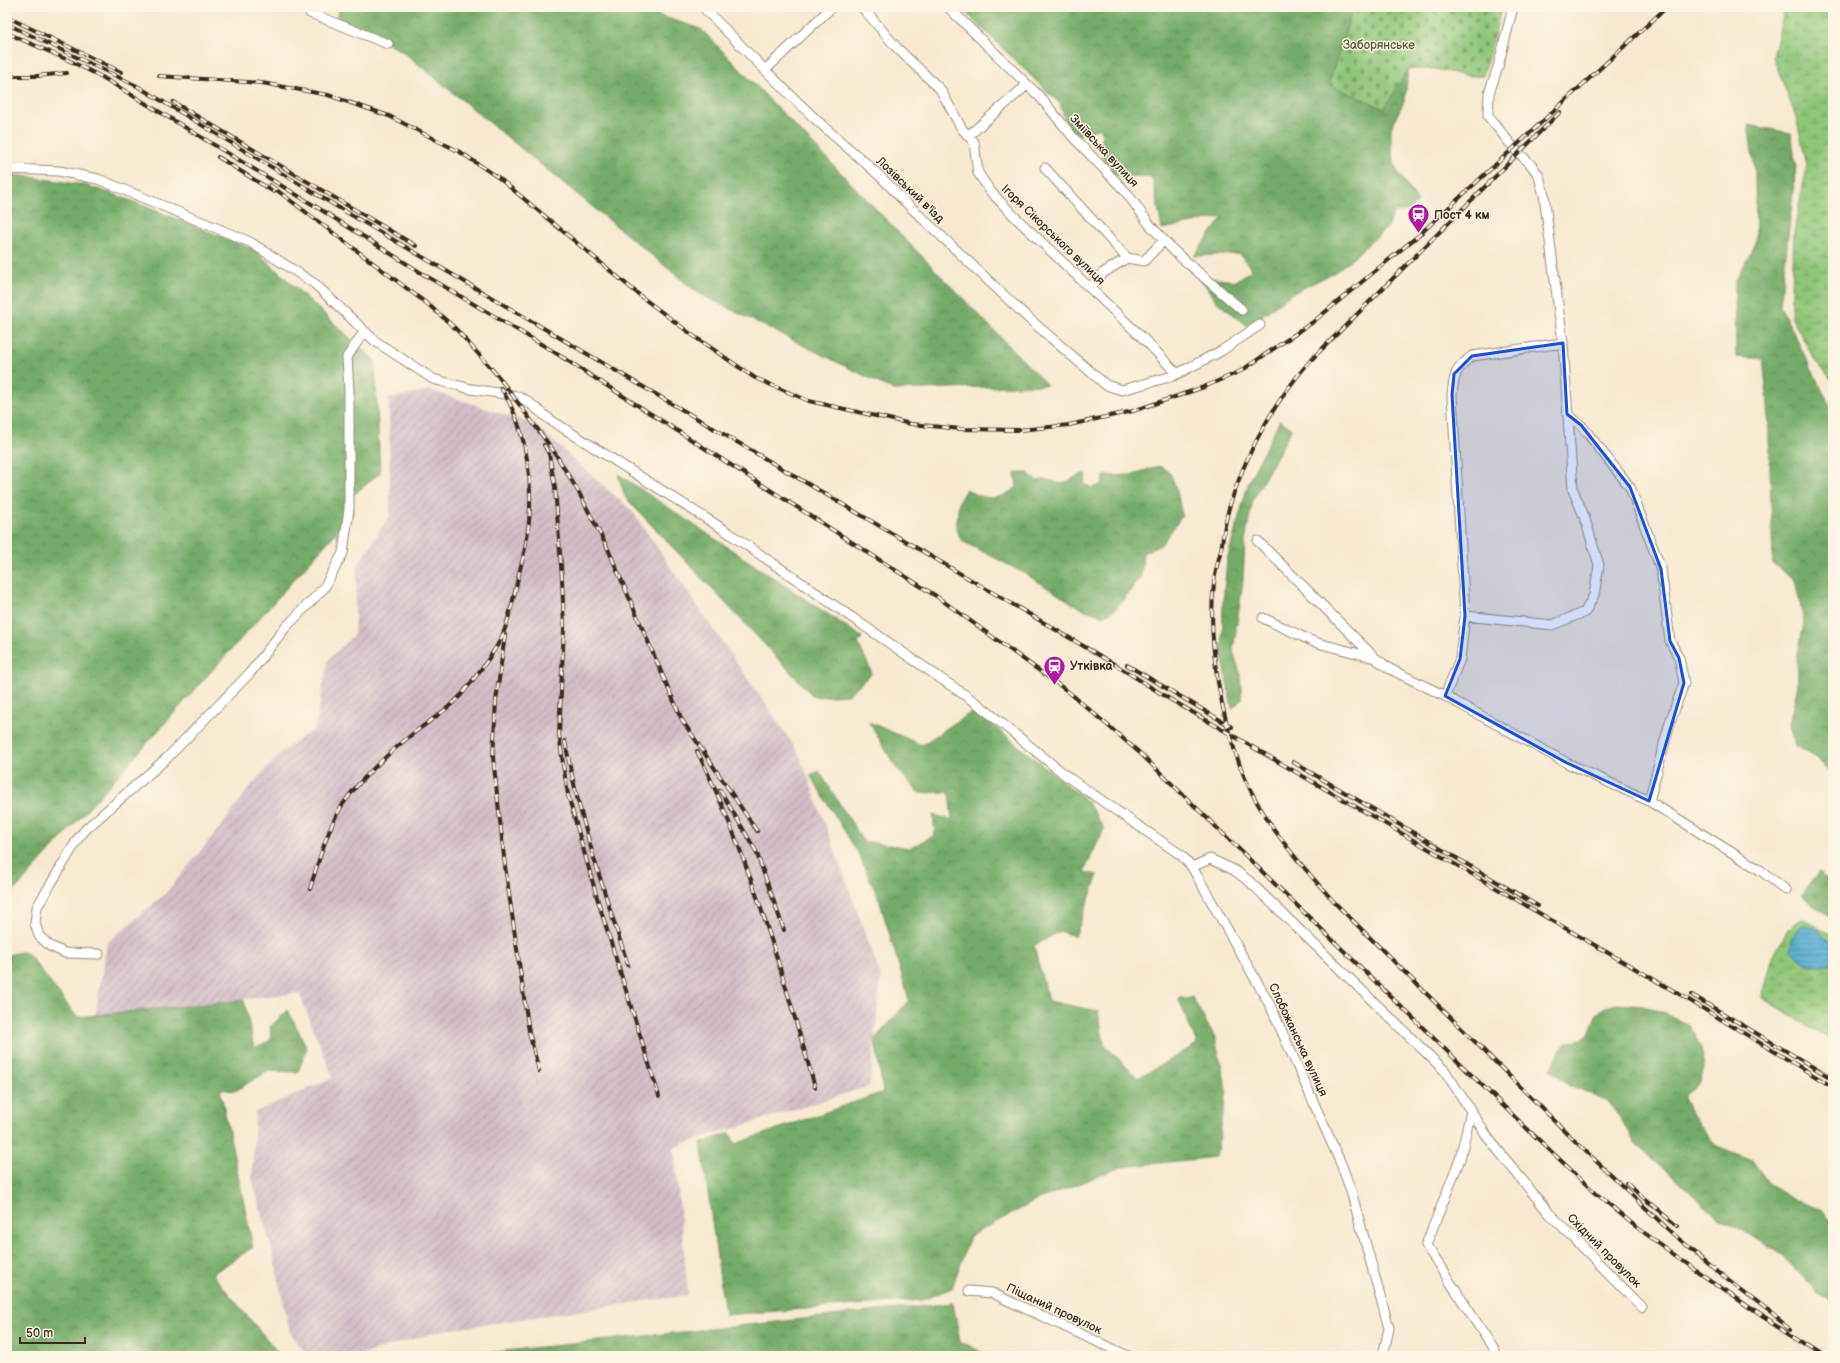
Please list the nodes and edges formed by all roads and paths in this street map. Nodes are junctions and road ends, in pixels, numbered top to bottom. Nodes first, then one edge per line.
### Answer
1 (306, 7) edge
2 (703, 7) edge
3 (832, 7) edge
4 (862, 7) edge
5 (948, 7) edge
6 (1513, 7) edge
7 (388, 44) dead end
8 (765, 70) junction
9 (1027, 85) junction
10 (968, 136) junction
11 (1045, 168) dead end
12 (7, 169) edge
13 (1164, 240) junction
14 (1127, 258) junction
15 (1090, 288) junction
16 (1242, 310) dead end
17 (1260, 325) dead end
18 (364, 332) junction
19 (1563, 343) junction
20 (1176, 374) junction
21 (1567, 414) junction
22 (1258, 541) dead end
23 (1465, 616) junction
24 (1263, 618) dead end
25 (1375, 658) junction
26 (1445, 696) junction
27 (1649, 802) junction
28 (1192, 867) junction
29 (1786, 890) dead end
30 (99, 954) dead end
31 (1471, 1111) junction
32 (969, 1291) dead end
33 (1642, 1307) dead end
34 (1128, 1356) edge
35 (1383, 1356) edge
36 (1495, 1356) edge

1 - 7 street
2 - 8 street, Лозівський в'їзд
3 - 8 street
4 - 10 street, Ігоря Сікорського вулиця
5 - 9 street, Зміївська вулиця
6 - 19 street
8 - 20 street, Лозівський в'їзд
9 - 10 street
9 - 13 street, Зміївська вулиця
10 - 15 street, Ігоря Сікорського вулиця
11 - 14 street
12 - 18 street, Слобожанська вулиця
13 - 14 street
13 - 16 street, Зміївська вулиця
14 - 15 street
15 - 20 street, Ігоря Сікорського вулиця
17 - 20 street
18 - 28 street, Слобожанська вулиця
18 - 30 street
19 - 21 street
19 - 23 street
21 - 23 street
21 - 27 street
22 - 25 street
23 - 26 street
24 - 25 street
25 - 26 street
26 - 27 street
27 - 29 street
28 - 31 street, Східний провулок
28 - 35 street, Слобожанська вулиця
31 - 33 street, Східний провулок
31 - 36 street
32 - 34 street, Піщаний провулок

